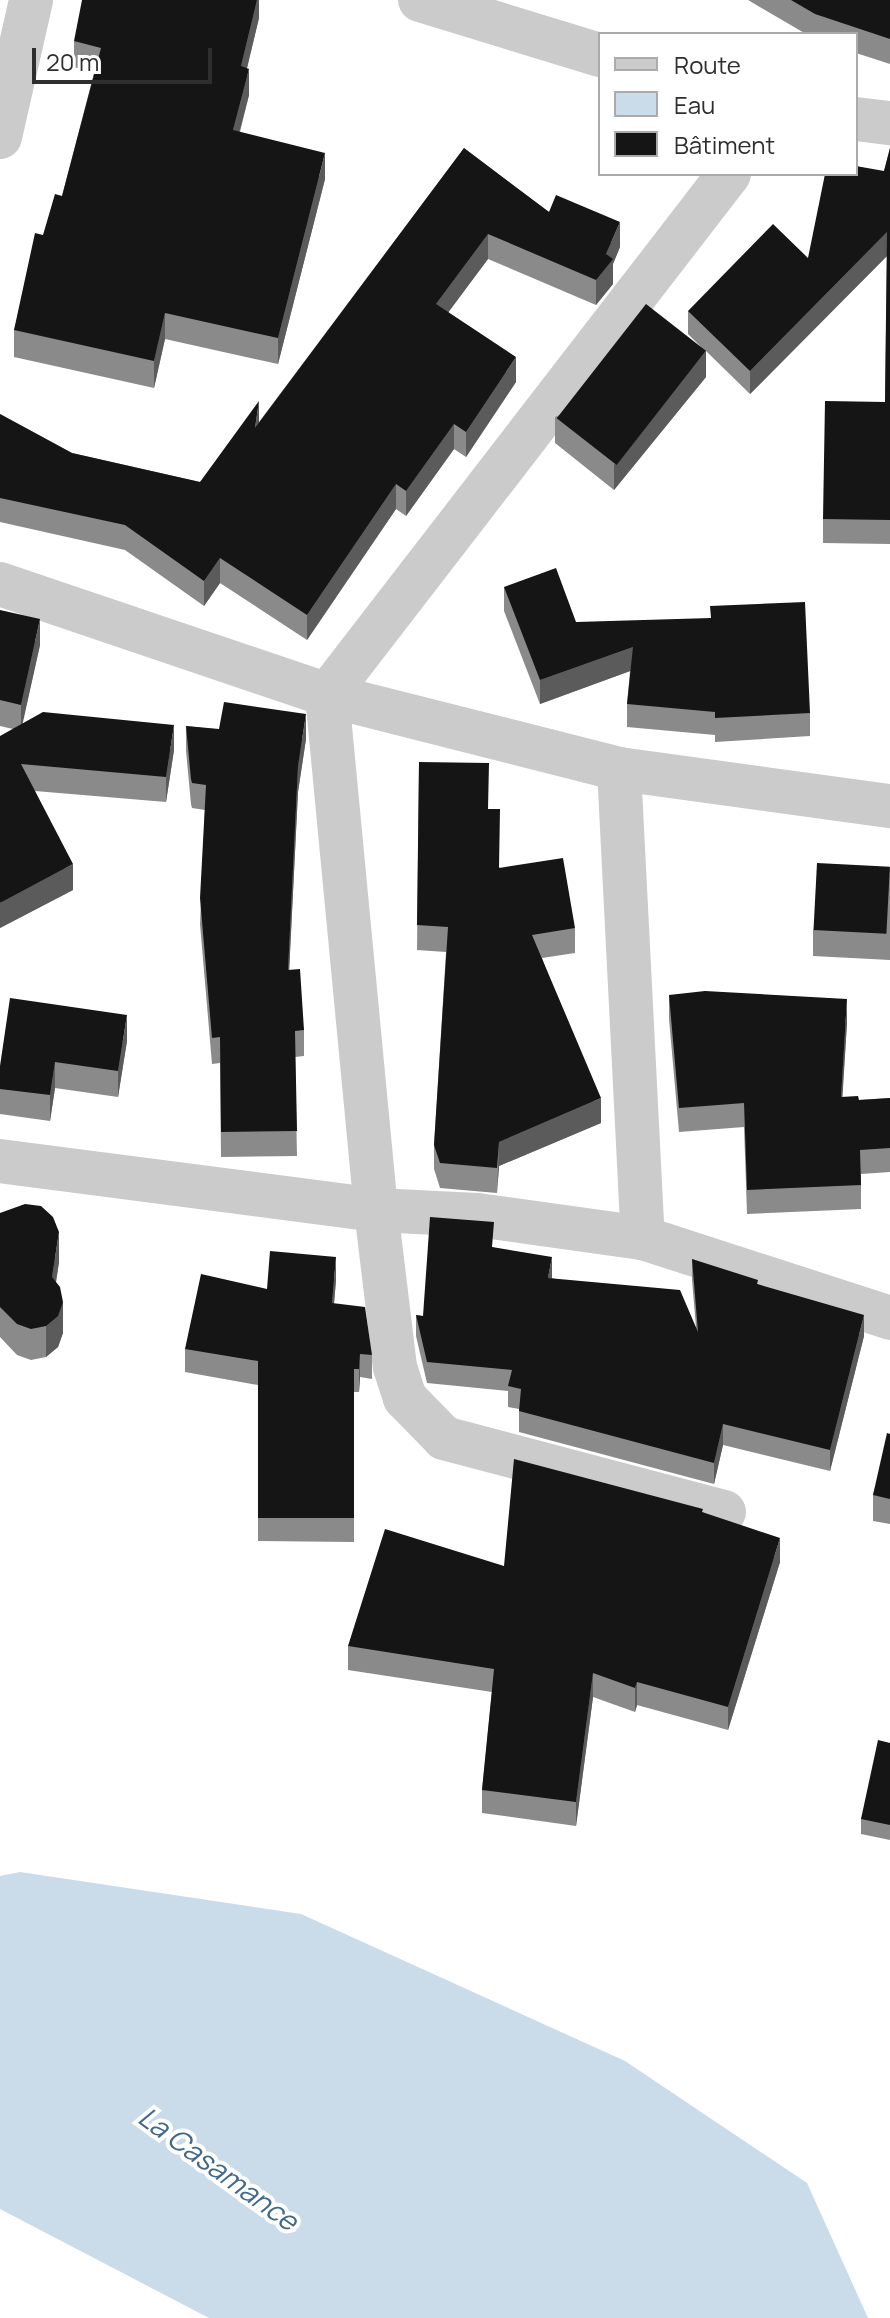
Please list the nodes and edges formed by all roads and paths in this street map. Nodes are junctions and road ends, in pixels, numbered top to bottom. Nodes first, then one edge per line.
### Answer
1 (31, 0) edge
2 (420, 0) edge
3 (598, 54) edge
4 (858, 119) edge
5 (890, 123) edge
6 (0, 137) edge
7 (727, 176) edge
8 (0, 584) edge
9 (327, 695) junction
10 (619, 769) junction
11 (890, 806) edge
12 (0, 1161) edge
13 (376, 1210) junction
14 (643, 1238) junction
15 (890, 1318) edge
16 (724, 1512) dead end

1 - 6 street
2 - 3 street
4 - 5 street
7 - 9 street
8 - 9 street
9 - 10 street
9 - 13 street
10 - 11 street
10 - 14 street
12 - 13 street
13 - 14 street
13 - 16 street
14 - 15 street

